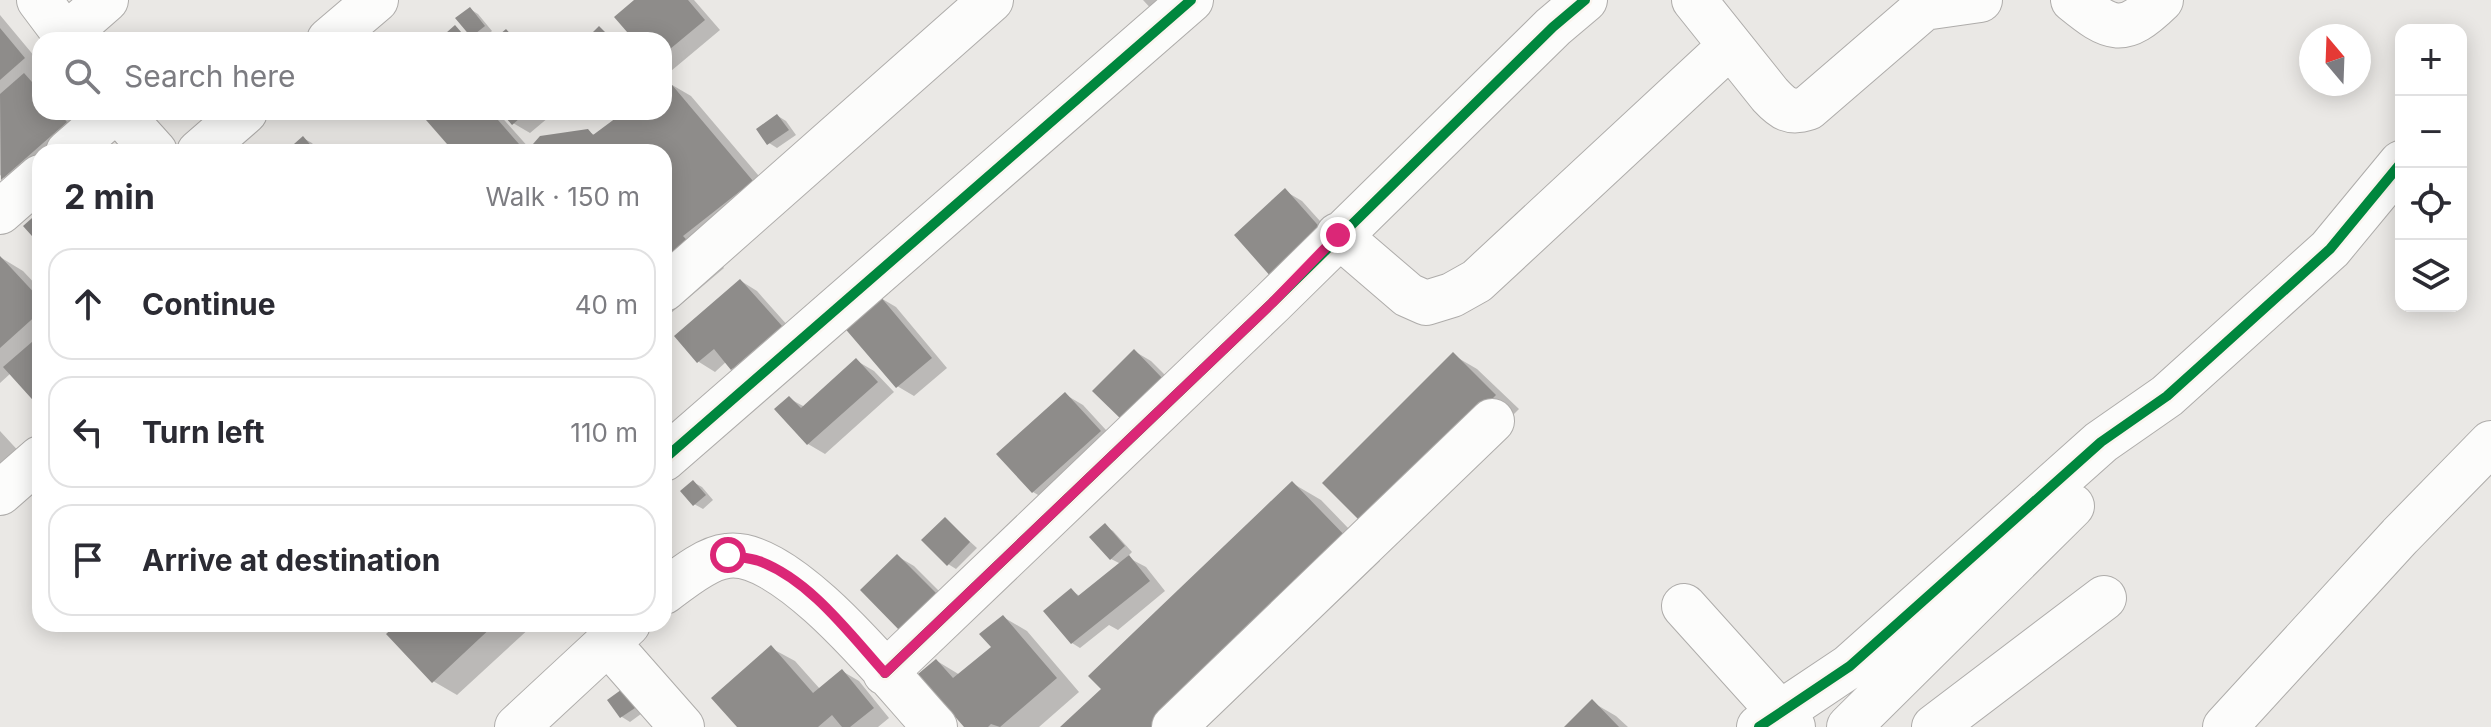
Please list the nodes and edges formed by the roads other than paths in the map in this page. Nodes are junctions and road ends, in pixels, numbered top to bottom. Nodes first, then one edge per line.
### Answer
1 (39, 0) edge
2 (106, 0) edge
3 (376, 0) edge
4 (1191, 0) edge
5 (1585, 0) edge
6 (1694, 0) edge
7 (1980, 0) edge
8 (2073, 0) edge
9 (2161, 0) edge
10 (987, 1) edge
11 (1926, 4) edge
12 (63, 32) edge
13 (74, 32) edge
14 (338, 32) edge
15 (1730, 46) junction
16 (107, 120) edge
17 (125, 120) edge
18 (236, 120) edge
19 (78, 144) edge
20 (147, 144) edge
21 (208, 144) edge
22 (2397, 168) edge
23 (32, 184) edge
24 (0, 212) edge
25 (2395, 218) edge
26 (1338, 235) junction
27 (672, 282) edge
28 (1492, 421) dead end
29 (2491, 443) edge
30 (672, 452) edge
31 (32, 465) edge
32 (0, 493) edge
33 (672, 586) edge
34 (2104, 598) dead end
35 (1684, 606) dead end
36 (618, 634) edge
37 (885, 673) junction
38 (1777, 722) edge
39 (517, 727) edge
40 (682, 727) edge
41 (935, 727) edge
42 (1174, 727) edge
43 (1849, 727) edge
44 (1934, 727) edge
45 (2225, 727) edge

1 - 12 street
2 - 13 street
3 - 14 street
4 - 30 street
5 - 26 street
6 - 15 street
7 - 11 street
8 - 9 street
10 - 27 street
11 - 15 street
15 - 26 street
16 - 19 street
17 - 20 street
18 - 21 street
22 - 38 street
23 - 24 street
25 - 43 street
26 - 37 street
28 - 42 street
29 - 45 street
31 - 32 street
33 - 37 street
34 - 44 street
35 - 38 street
36 - 39 street
36 - 40 street
37 - 41 street

